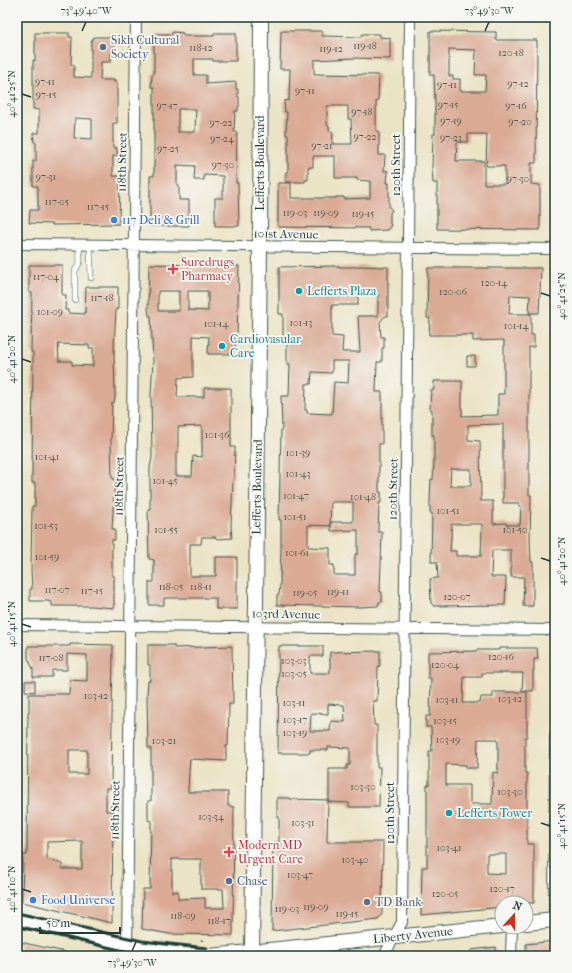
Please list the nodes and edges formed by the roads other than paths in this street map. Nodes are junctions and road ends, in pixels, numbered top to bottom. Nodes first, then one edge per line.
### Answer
1 (136, 17) edge
2 (261, 17) edge
3 (410, 17) edge
4 (17, 244) edge
5 (79, 245) junction
6 (90, 245) junction
7 (134, 245) junction
8 (260, 246) junction
9 (408, 248) junction
10 (555, 249) edge
11 (91, 278) dead end
12 (76, 300) dead end
13 (17, 624) edge
14 (131, 626) junction
15 (255, 627) junction
16 (404, 628) junction
17 (555, 630) edge
18 (555, 736) edge
19 (17, 920) edge
20 (555, 920) edge
21 (534, 922) edge
22 (494, 927) edge
23 (512, 935) edge
24 (394, 937) junction
25 (127, 950) edge
26 (252, 954) edge
27 (384, 956) edge
28 (511, 956) edge

1 - 7 street, 118th Street
2 - 8 street, Lefferts Boulevard
3 - 9 street, 120th Street
4 - 5 street, 101st Avenue
5 - 6 street, 101st Avenue
5 - 12 lane
6 - 7 street, 101st Avenue
6 - 11 lane
7 - 8 street, 101st Avenue
7 - 14 street, 118th Street
8 - 9 street, 101st Avenue
8 - 15 street, Lefferts Boulevard
9 - 10 street, 101st Avenue
9 - 16 street, 120th Street
13 - 14 street, 103rd Avenue
14 - 15 street, 103rd Avenue
14 - 25 street, 118th Street
15 - 16 street, 103rd Avenue
15 - 26 street, Lefferts Boulevard
16 - 17 street, 103rd Avenue
16 - 24 street, 120th Street
18 - 20 street
19 - 25 street, Liberty Avenue
20 - 21 street
22 - 24 street, Liberty Avenue
23 - 28 street
24 - 26 street, Liberty Avenue
24 - 27 street, 120th Street
25 - 26 street, Liberty Avenue

